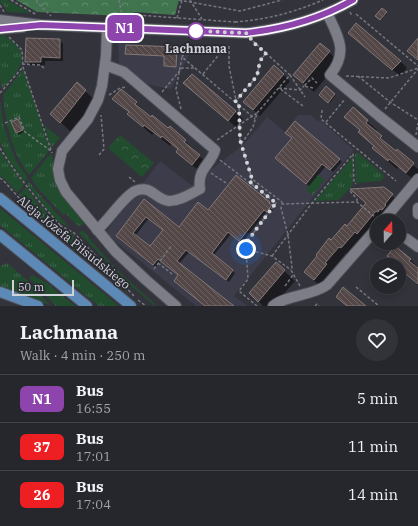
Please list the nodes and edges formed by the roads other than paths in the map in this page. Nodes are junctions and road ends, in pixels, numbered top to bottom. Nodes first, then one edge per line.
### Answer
1 (353, 0) edge
2 (327, 13) junction
3 (3, 17) edge
4 (41, 25) junction
5 (107, 27) junction
6 (3, 31) edge
7 (105, 65) junction
8 (417, 143) edge
9 (416, 185) edge
10 (0, 198) edge
11 (418, 208) edge
12 (387, 214) edge
13 (418, 214) edge
14 (97, 230) junction
15 (0, 235) edge
16 (370, 239) edge
17 (406, 239) edge
18 (418, 248) edge
19 (0, 292) edge
20 (38, 306) edge
21 (87, 306) edge
22 (131, 306) edge
23 (176, 306) edge
24 (273, 306) edge

1 - 2 street
2 - 5 street
2 - 8 street
3 - 4 street
4 - 5 street
4 - 6 street
5 - 7 street
7 - 14 street
7 - 14 street
9 - 12 street
10 - 22 main road, Aleja Józefa Piłsudskiego
11 - 13 street
14 - 23 street
15 - 21 main road
16 - 24 street
17 - 18 street
19 - 20 main road

